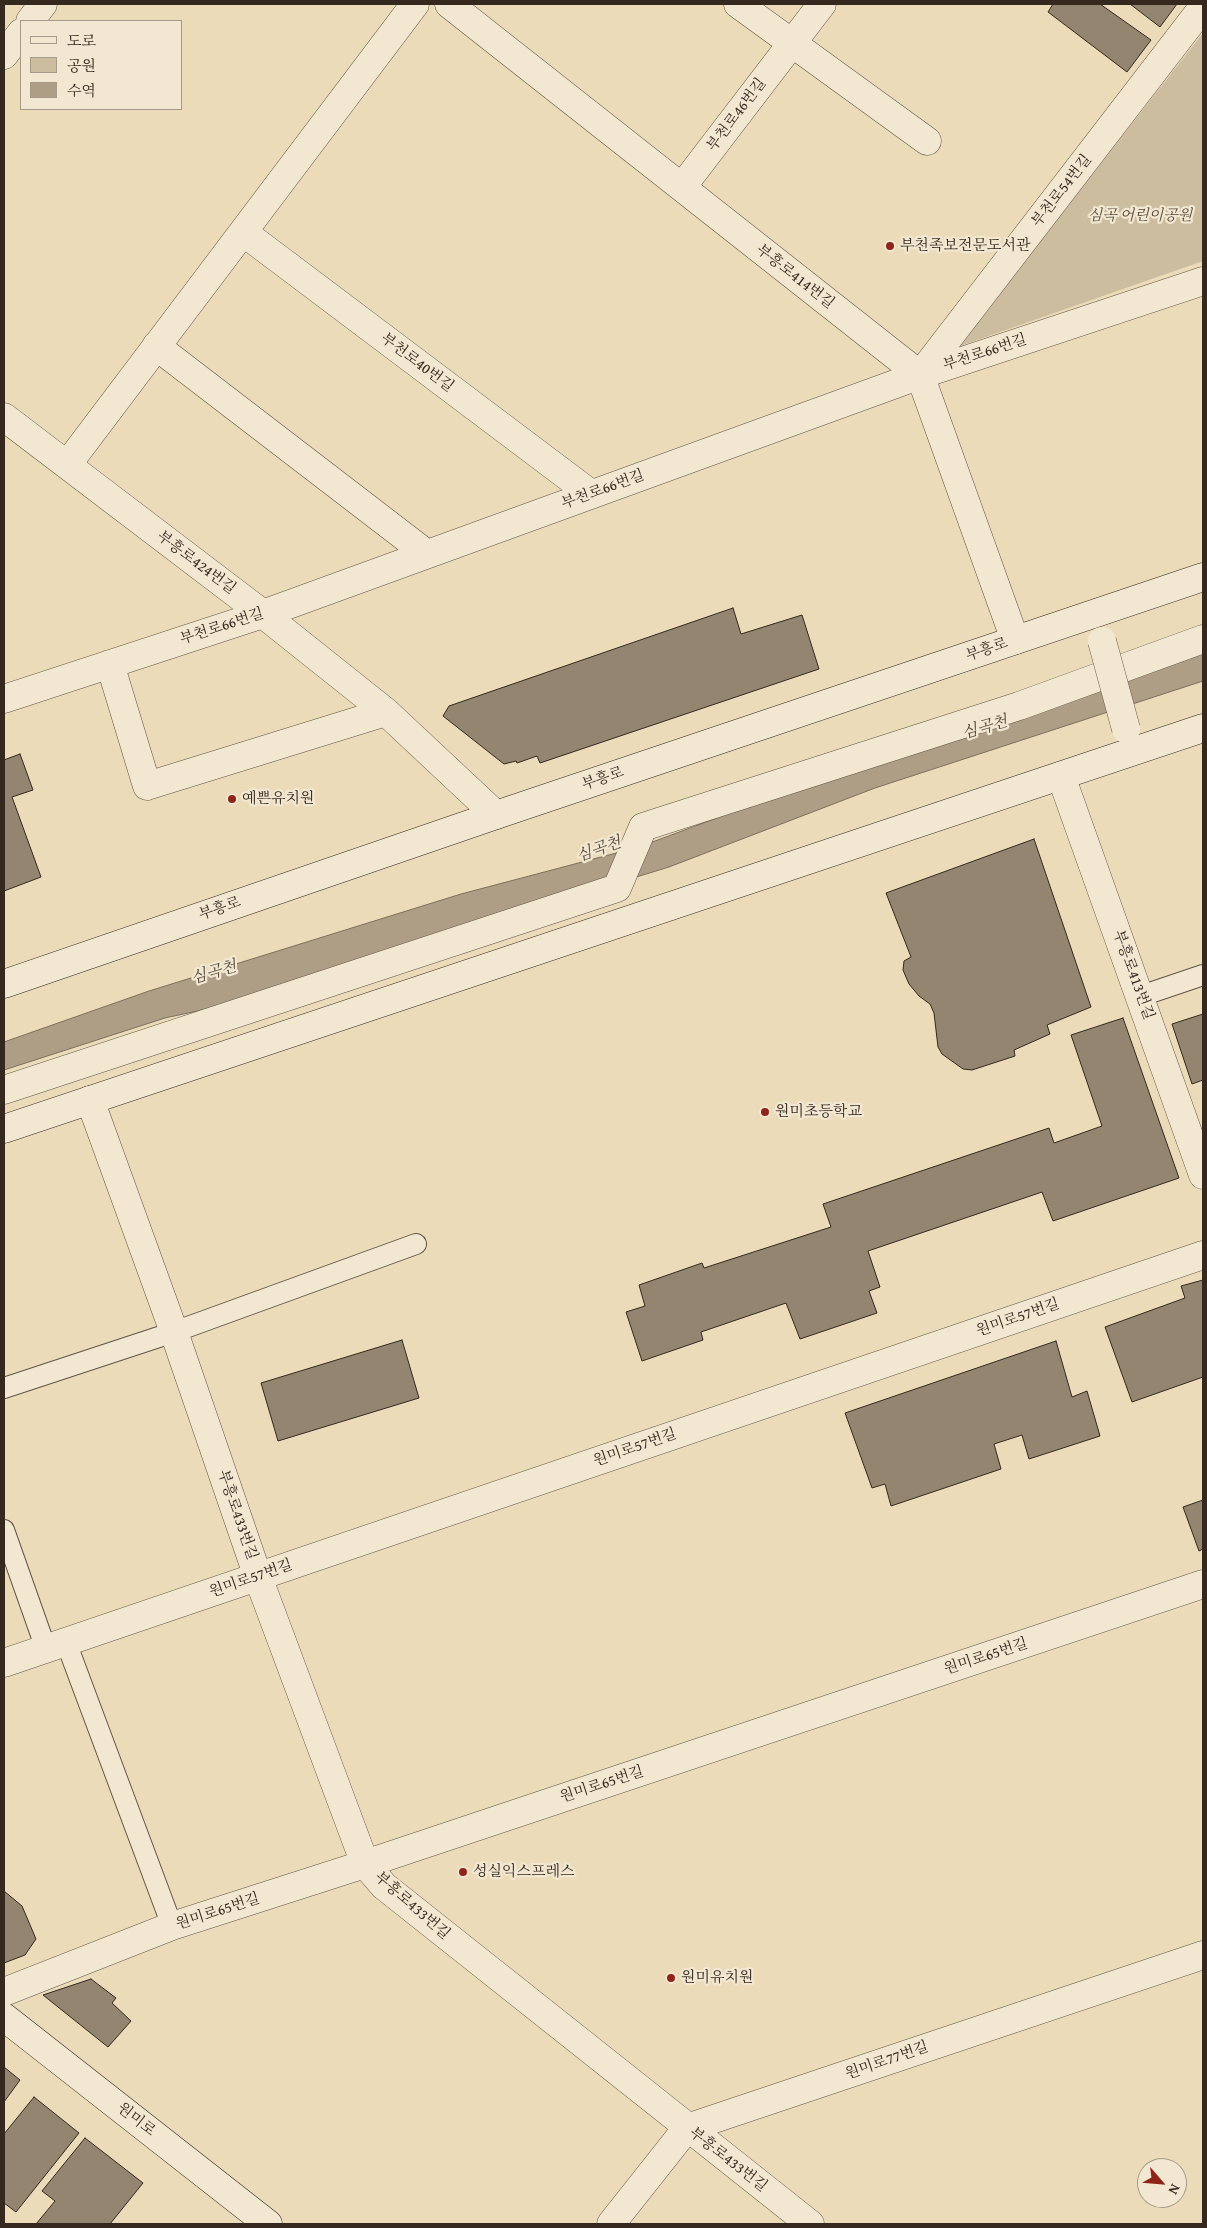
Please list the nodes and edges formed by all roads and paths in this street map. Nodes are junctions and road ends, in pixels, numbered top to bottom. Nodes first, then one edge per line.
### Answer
1 (43, 4) edge
2 (415, 4) edge
3 (449, 4) edge
4 (738, 4) edge
5 (822, 4) edge
6 (1203, 6) edge
7 (31, 20) edge
8 (20, 33) edge
9 (792, 44) junction
10 (4, 56) edge
11 (927, 140) dead end
12 (682, 187) junction
13 (243, 232) junction
14 (1203, 281) edge
15 (156, 346) junction
16 (920, 375) junction
17 (4, 417) edge
18 (67, 465) junction
19 (591, 494) junction
20 (427, 554) junction
21 (1203, 576) edge
22 (263, 614) junction
23 (1094, 614) junction
24 (1203, 639) edge
25 (1015, 640) junction
26 (110, 664) junction
27 (4, 699) edge
28 (386, 712) junction
29 (1203, 728) edge
30 (1130, 740) junction
31 (1061, 776) junction
32 (496, 815) junction
33 (1203, 975) edge
34 (4, 984) edge
35 (1141, 996) junction
36 (4, 1090) edge
37 (90, 1100) junction
38 (4, 1129) edge
39 (1203, 1175) edge
40 (416, 1244) dead end
41 (1203, 1254) edge
42 (174, 1332) junction
43 (4, 1388) edge
44 (4, 1530) edge
45 (258, 1576) junction
46 (1203, 1584) edge
47 (56, 1645) junction
48 (4, 1663) edge
49 (365, 1864) junction
50 (172, 1926) junction
51 (1203, 1954) edge
52 (4, 1992) edge
53 (4, 2016) edge
54 (687, 2128) junction
55 (268, 2224) edge
56 (611, 2224) edge
57 (810, 2224) edge

1 - 7 street
2 - 13 street
3 - 12 street, 부흥로414번길
4 - 9 street
5 - 9 street, 부천로46번길
6 - 16 street, 부천로54번길
8 - 10 street
9 - 11 street
9 - 12 street, 부천로46번길
12 - 16 street, 부흥로414번길
13 - 15 street
13 - 19 street, 부천로40번길
14 - 16 street, 부천로66번길
15 - 18 street
15 - 20 street
16 - 19 street, 부천로66번길
16 - 25 street
17 - 18 street, 부흥로424번길
18 - 22 street, 부흥로424번길
19 - 20 street, 부천로66번길
20 - 22 street, 부천로66번길
21 - 23 street, 부흥로
22 - 26 street, 부천로66번길
22 - 28 street, 부흥로424번길
23 - 25 street, 부흥로
23 - 30 street, bridge
24 - 36 street
25 - 32 street, 부흥로
26 - 27 street, 부천로66번길
26 - 28 street
28 - 32 street, 부흥로424번길
29 - 30 street
30 - 31 street
31 - 35 street, 부흥로413번길
31 - 37 street
32 - 34 street, 부흥로
33 - 35 lane
35 - 39 street, 부흥로413번길
37 - 38 street
37 - 42 street, 부흥로433번길
40 - 42 lane
41 - 45 street, 원미로57번길
42 - 43 lane
42 - 45 street, 부흥로433번길
44 - 47 lane
45 - 47 street, 원미로57번길
45 - 49 street, 부흥로433번길
46 - 49 street, 원미로65번길
47 - 48 street, 원미로57번길
47 - 50 lane
49 - 50 street, 원미로65번길
49 - 54 street, 부흥로433번길
50 - 52 street, 원미로65번길
51 - 54 street, 원미로77번길
53 - 55 street, 원미로
54 - 56 street
54 - 57 street, 부흥로433번길

